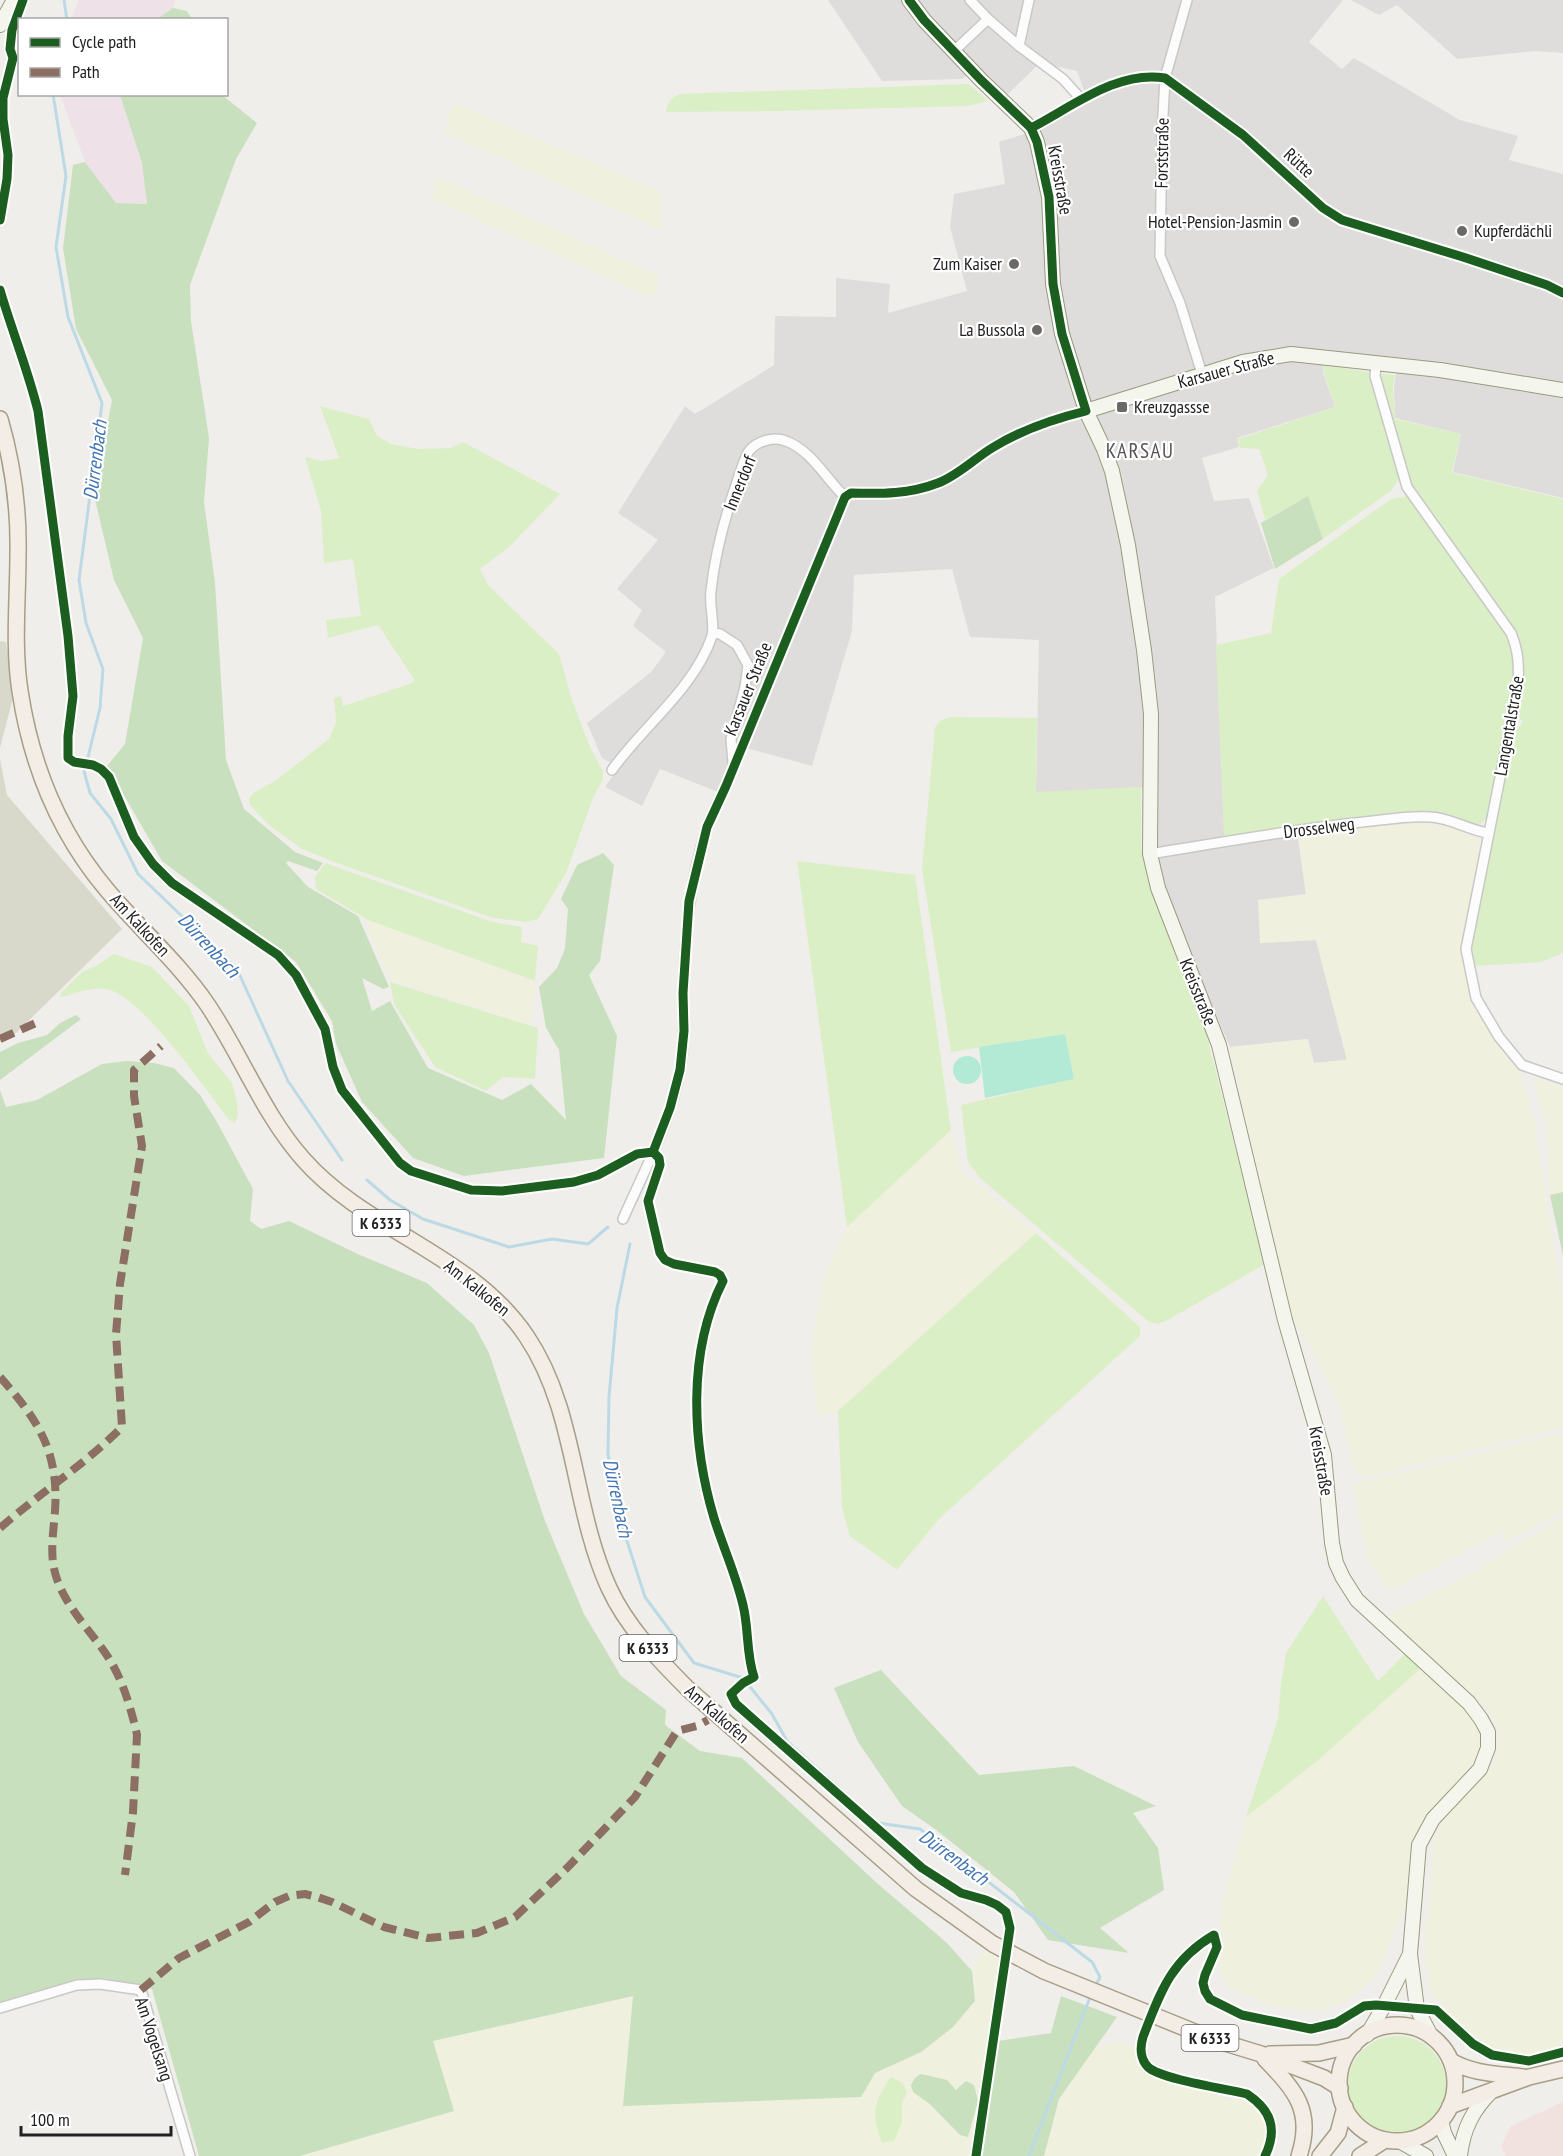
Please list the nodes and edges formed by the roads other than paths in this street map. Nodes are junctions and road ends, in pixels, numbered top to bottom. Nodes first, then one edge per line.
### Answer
1 (14, 0) edge
2 (909, 0) edge
3 (970, 0) edge
4 (1029, 0) edge
5 (1187, 0) edge
6 (988, 19) junction
7 (0, 25) edge
8 (1019, 46) junction
9 (954, 51) junction
10 (1165, 78) junction
11 (1082, 100) junction
12 (1031, 128) junction
13 (1563, 293) edge
14 (1376, 365) junction
15 (1202, 374) junction
16 (1563, 390) edge
17 (1086, 411) junction
18 (0, 420) edge
19 (845, 497) junction
20 (713, 633) junction
21 (734, 766) junction
22 (612, 770) dead end
23 (1488, 833) junction
24 (1150, 854) junction
25 (1563, 1078) edge
26 (623, 1219) dead end
27 (1410, 1954) junction
28 (0, 2008) edge
29 (1366, 2035) junction
30 (1431, 2036) junction
31 (1354, 2045) junction
32 (1261, 2054) junction
33 (1451, 2061) junction
34 (1563, 2069) edge
35 (1529, 2077) junction
36 (1340, 2088) junction
37 (1494, 2089) junction
38 (1450, 2106) junction
39 (1345, 2107) junction
40 (1441, 2120) junction
41 (1385, 2140) junction
42 (1401, 2142) junction
43 (190, 2156) edge
44 (1299, 2156) edge
45 (1320, 2156) edge
46 (1360, 2156) edge
47 (1426, 2156) edge
48 (1455, 2156) edge
49 (1460, 2156) edge

1 - 7 street
2 - 9 street, Kreisstraße
3 - 6 street
4 - 8 street
5 - 10 street, Forststraße
6 - 8 street
6 - 9 street
8 - 11 street
9 - 12 street, Kreisstraße
10 - 11 street
10 - 13 street, Rütte
10 - 15 street, Forststraße
11 - 12 street
12 - 17 street, Kreisstraße
14 - 15 street, Karsauer Straße
14 - 16 street, Karsauer Straße
14 - 23 street, Langentalstraße
15 - 17 street, Karsauer Straße
17 - 19 street, Karsauer Straße
17 - 24 street, Kreisstraße
18 - 32 main road, Am Kalkofen / K 6333
19 - 20 street, Innerdorf
19 - 21 street, Karsauer Straße
20 - 21 street
20 - 22 street, Innerdorf
21 - 26 street, Karsauer Straße
23 - 24 street, Drosselweg
23 - 25 street, Langentalstraße
24 - 27 street, Kreisstraße
27 - 29 street, Kreisstraße
27 - 30 street, Kreisstraße
28 - 43 street, Am Vogelsang
29 - 30 main road
29 - 31 main road
30 - 33 main road
31 - 32 main road, Am Kalkofen / K 6333
31 - 36 main road
32 - 36 main road, Am Kalkofen / K 6333
32 - 44 main road
33 - 35 main road
33 - 38 main road
34 - 35 main road
35 - 37 main road
36 - 39 main road
37 - 38 main road
37 - 49 street
38 - 40 main road
39 - 41 main road
39 - 45 main road
40 - 42 main road
40 - 48 street
41 - 42 main road
41 - 46 main road
42 - 47 street

